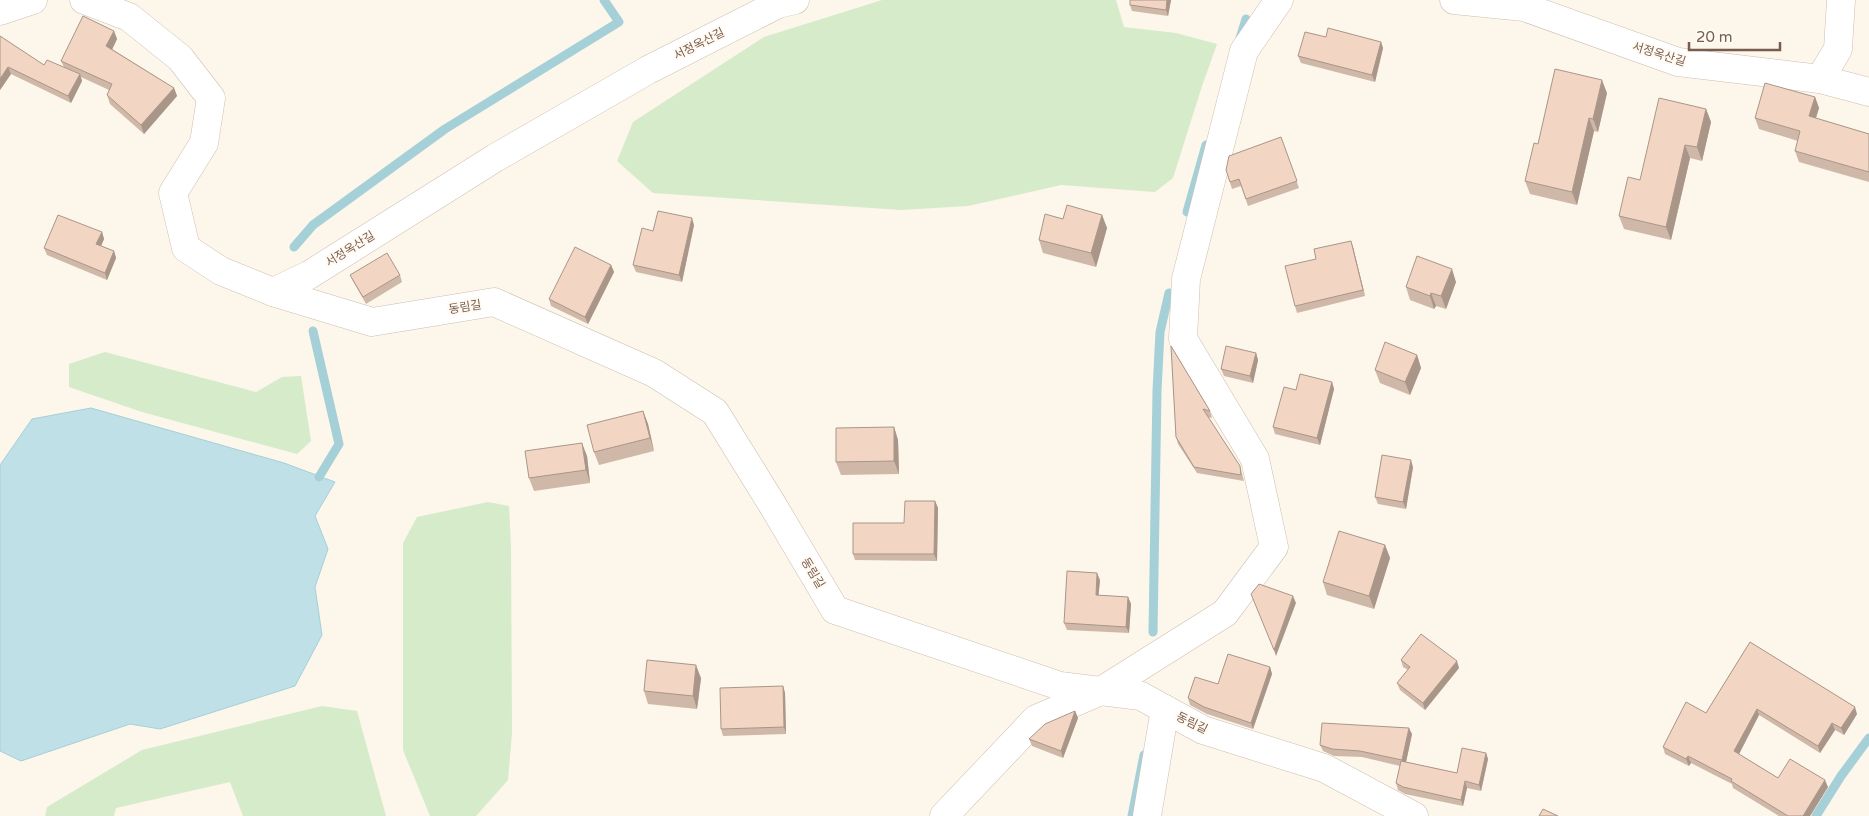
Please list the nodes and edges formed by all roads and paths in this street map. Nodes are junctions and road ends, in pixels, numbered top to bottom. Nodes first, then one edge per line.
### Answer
1 (33, 0) edge
2 (84, 0) edge
3 (795, 0) edge
4 (1279, 0) edge
5 (1454, 0) edge
6 (1841, 0) edge
7 (0, 11) edge
8 (1820, 79) junction
9 (1869, 92) edge
10 (273, 292) junction
11 (1101, 691) junction
12 (1166, 709) junction
13 (944, 816) edge
14 (1147, 816) edge
15 (1414, 816) edge

1 - 7 lane
2 - 10 lane
3 - 10 lane, 서정옥산길
4 - 11 lane
5 - 8 lane, 서정옥산길
6 - 8 lane
8 - 9 lane, 서정옥산길
10 - 11 lane, 동림길
11 - 12 lane, 동림길
11 - 13 lane
12 - 14 lane
12 - 15 lane, 동림길

